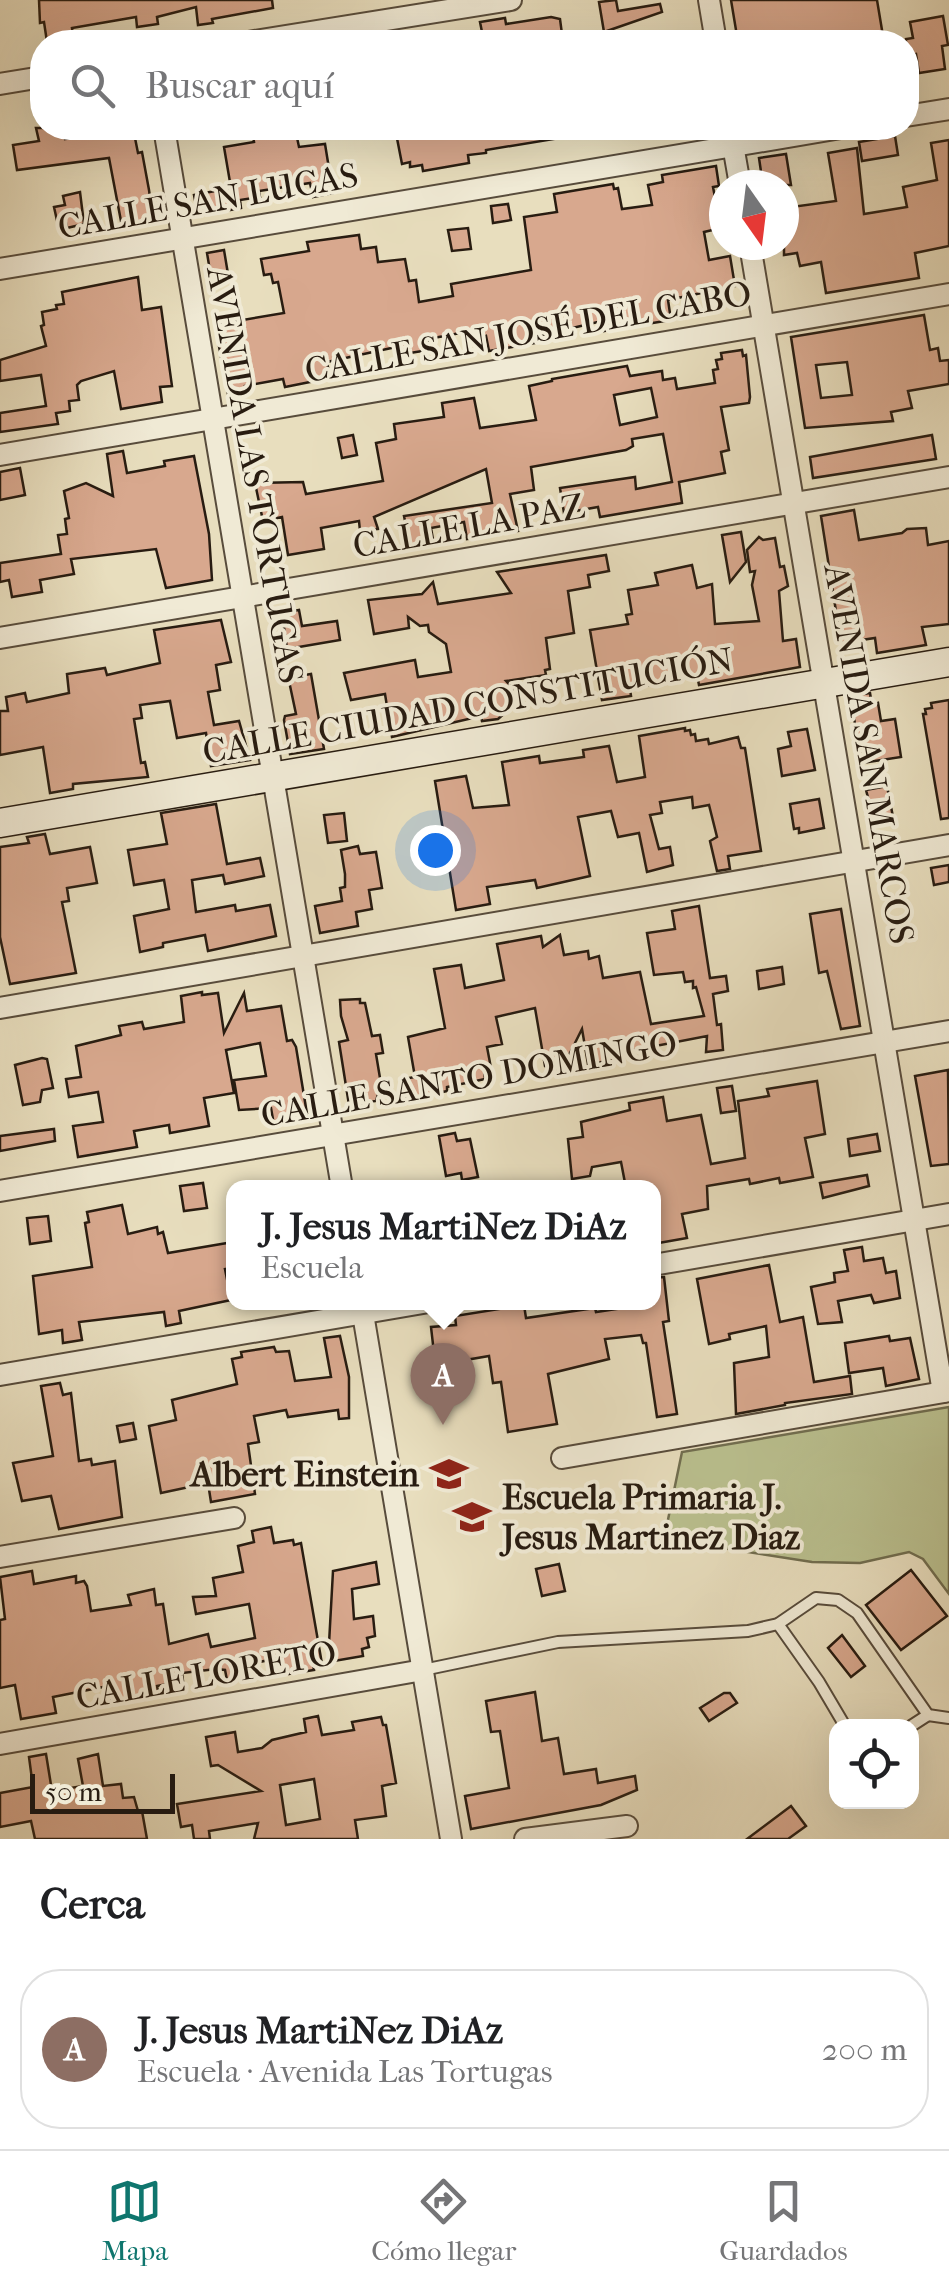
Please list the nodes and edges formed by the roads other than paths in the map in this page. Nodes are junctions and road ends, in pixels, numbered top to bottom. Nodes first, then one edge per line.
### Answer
1 (511, 0) edge
2 (709, 0) edge
3 (323, 30) edge
4 (714, 30) edge
5 (30, 79) edge
6 (0, 84) edge
7 (949, 109) edge
8 (919, 114) edge
9 (166, 140) edge
10 (710, 140) edge
11 (733, 140) edge
12 (738, 170) edge
13 (183, 238) junction
14 (753, 260) edge
15 (0, 269) edge
16 (949, 294) edge
17 (764, 325) junction
18 (213, 419) junction
19 (0, 454) edge
20 (949, 477) edge
21 (794, 504) junction
22 (243, 597) junction
23 (0, 638) edge
24 (949, 662) edge
25 (824, 683) junction
26 (273, 778) junction
27 (0, 823) edge
28 (949, 844) edge
29 (854, 860) junction
30 (303, 956) junction
31 (0, 1008) edge
32 (949, 1031) edge
33 (884, 1042) junction
34 (333, 1135) junction
35 (341, 1180) edge
36 (0, 1192) edge
37 (949, 1214) edge
38 (914, 1220) junction
39 (661, 1263) edge
40 (351, 1310) edge
41 (362, 1310) edge
42 (0, 1375) edge
43 (946, 1392) edge
44 (562, 1458) dead end
45 (234, 1518) dead end
46 (0, 1557) edge
47 (778, 1624) junction
48 (423, 1670) junction
49 (928, 1715) junction
50 (949, 1718) edge
51 (841, 1719) edge
52 (919, 1721) edge
53 (0, 1744) edge
54 (627, 1826) dead end
55 (451, 1839) edge
56 (526, 1839) edge

1 - 3 street
2 - 4 street
5 - 6 street
7 - 8 street
9 - 13 street, AVENIDA LAS TORTUGAS
10 - 13 street, CALLE SAN LUCAS
11 - 12 street
13 - 15 street, CALLE SAN LUCAS
13 - 18 street, AVENIDA LAS TORTUGAS
14 - 17 street, AVENIDA SAN MARCOS
16 - 17 street, CALLE SAN JOSÉ DEL CABO
17 - 18 street, CALLE SAN JOSÉ DEL CABO
17 - 21 street, AVENIDA SAN MARCOS
18 - 19 street, CALLE SAN JOSÉ DEL CABO
18 - 22 street, AVENIDA LAS TORTUGAS
20 - 21 street, CALLE LA PAZ
21 - 22 street, CALLE LA PAZ
21 - 25 street, AVENIDA SAN MARCOS
22 - 23 street, CALLE LA PAZ
22 - 26 street, AVENIDA LAS TORTUGAS
24 - 25 street, CALLE CIUDAD CONSTITUCIÓN
25 - 26 street, CALLE CIUDAD CONSTITUCIÓN
25 - 29 street, AVENIDA SAN MARCOS
26 - 27 street, CALLE CIUDAD CONSTITUCIÓN
26 - 30 street, AVENIDA LAS TORTUGAS
28 - 29 street
29 - 30 street
29 - 33 street, AVENIDA SAN MARCOS
30 - 31 street
30 - 34 street, AVENIDA LAS TORTUGAS
32 - 33 street, CALLE SANTO DOMINGO
33 - 34 street, CALLE SANTO DOMINGO
33 - 38 street, AVENIDA SAN MARCOS
34 - 35 street, AVENIDA LAS TORTUGAS
34 - 36 street, CALLE SANTO DOMINGO
37 - 38 street
38 - 39 street
38 - 43 street, AVENIDA SAN MARCOS
40 - 42 street
41 - 48 street
43 - 44 street
45 - 46 street
47 - 48 lane
47 - 49 lane
47 - 51 lane
48 - 53 street, CALLE LORETO
48 - 55 street
49 - 50 lane
49 - 52 lane
54 - 56 street

